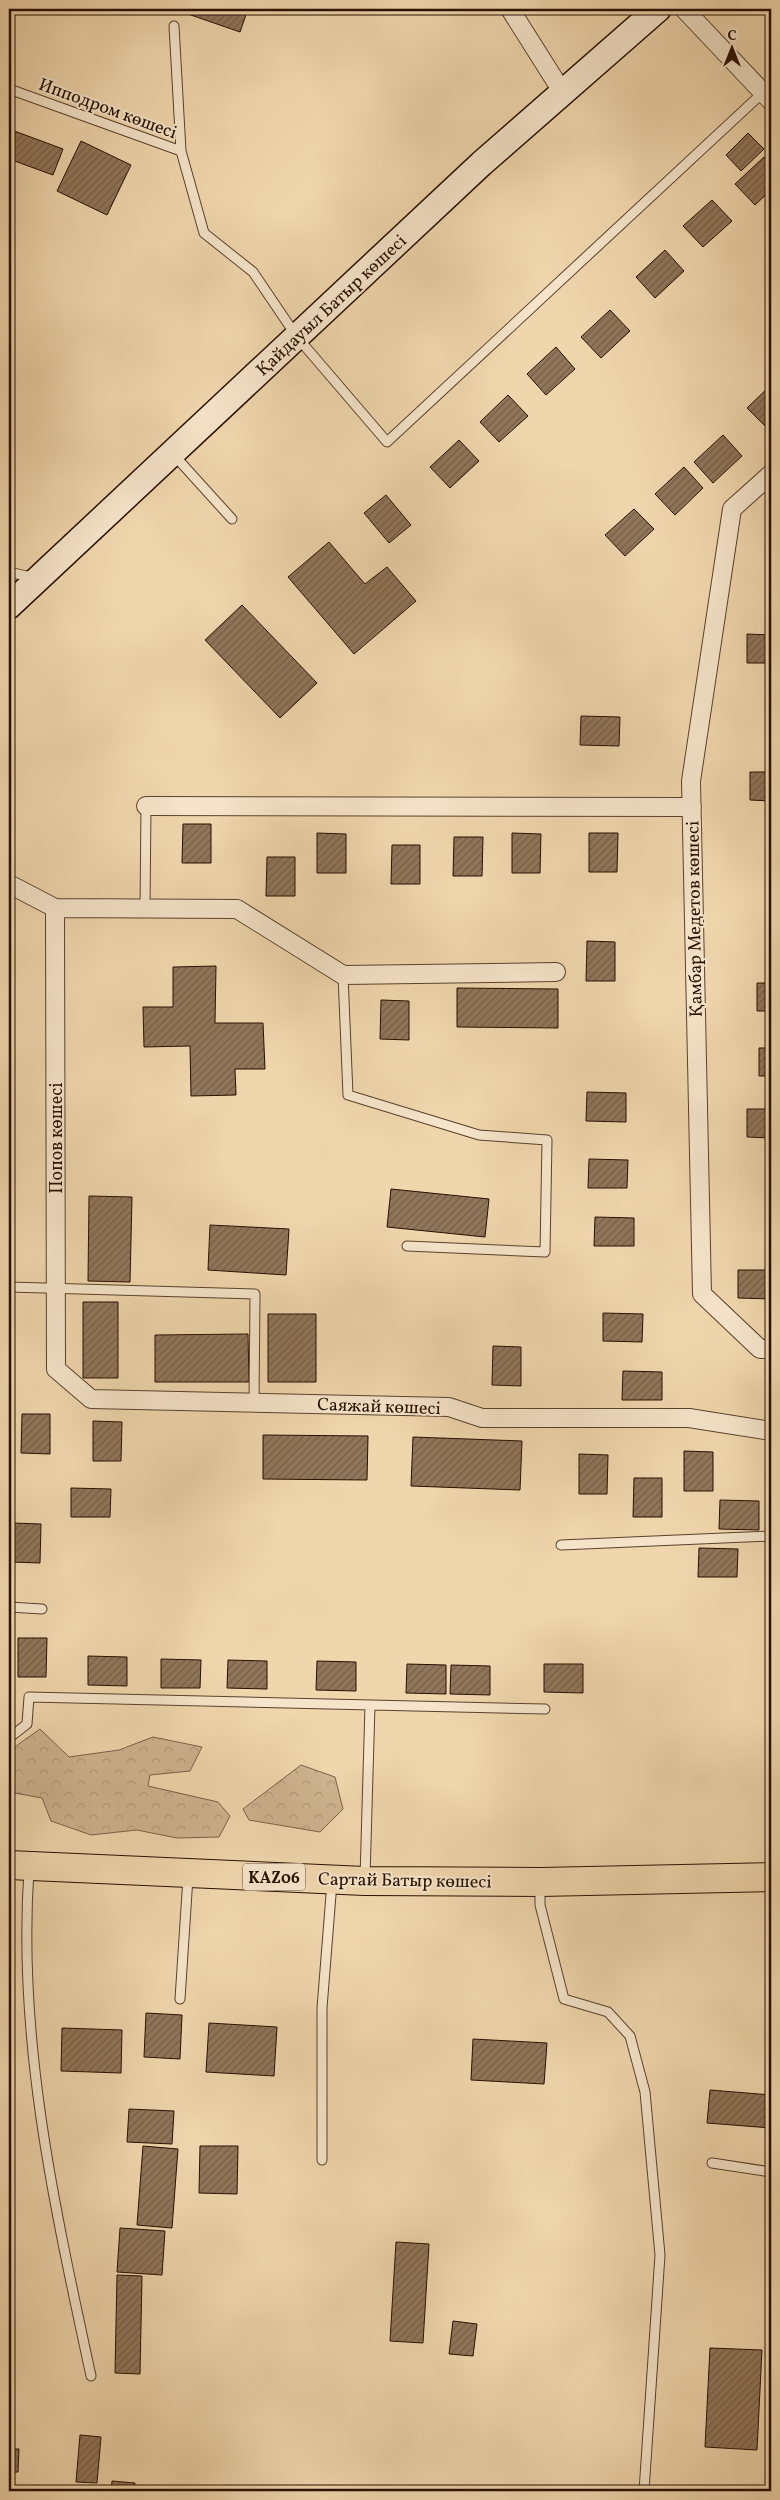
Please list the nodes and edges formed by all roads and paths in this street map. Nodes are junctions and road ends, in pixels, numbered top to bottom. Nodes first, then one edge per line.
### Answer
1 (510, 9) edge
2 (658, 9) edge
3 (684, 9) edge
4 (174, 26) dead end
5 (9, 89) edge
6 (563, 93) junction
7 (769, 93) edge
8 (182, 151) junction
9 (297, 337) junction
10 (172, 453) junction
11 (771, 474) edge
12 (232, 519) dead end
13 (9, 572) edge
14 (38, 578) junction
15 (9, 606) edge
16 (146, 806) joint
17 (692, 808) junction
18 (9, 884) edge
19 (55, 908) junction
20 (145, 908) junction
21 (556, 972) dead end
22 (343, 975) junction
23 (407, 1246) dead end
24 (9, 1287) edge
25 (56, 1290) junction
26 (771, 1349) edge
27 (56, 1369) joint
28 (254, 1402) junction
29 (771, 1431) edge
30 (771, 1536) edge
31 (561, 1545) dead end
32 (9, 1608) edge
33 (42, 1609) dead end
34 (370, 1705) junction
35 (545, 1709) dead end
36 (9, 1738) edge
37 (19, 1866) edge
38 (188, 1874) junction
39 (771, 1877) edge
40 (332, 1879) junction
41 (365, 1881) junction
42 (540, 1882) junction
43 (180, 1998) dead end
44 (322, 2160) dead end
45 (712, 2163) dead end
46 (771, 2172) edge
47 (91, 2376) dead end
48 (644, 2491) edge

1 - 6 street
2 - 6 street, Қайдауыл Батыр көшесі
3 - 7 street
4 - 8 lane
5 - 8 lane, Ипподром көшесі
6 - 9 street, Қайдауыл Батыр көшесі
7 - 9 lane, Ипподром көшесі
8 - 9 lane, Ипподром көшесі
9 - 10 street, Қайдауыл Батыр көшесі
10 - 12 lane
10 - 14 street, Қайдауыл Батыр көшесі
11 - 17 street, Қамбар Медетов көшесі
13 - 14 lane
14 - 15 street, Қайдауыл Батыр көшесі
16 - 17 street
16 - 20 lane
17 - 26 street, Қамбар Медетов көшесі
18 - 19 street
19 - 20 street
19 - 25 street, Попов көшесі
20 - 22 street
21 - 22 street
22 - 23 lane
24 - 25 lane
25 - 27 street, Попов көшесі
25 - 28 lane
27 - 28 street, Саяжай көшесі
28 - 29 street, Саяжай көшесі
30 - 31 lane
32 - 33 lane
34 - 35 lane
34 - 36 lane
34 - 41 lane
37 - 38 highway, Сартай Батыр көшесі / KАZ06
37 - 47 lane
38 - 40 highway, Сартай Батыр көшесі / KАZ06
38 - 43 lane
39 - 42 highway, Сартай Батыр көшесі / KАZ06
40 - 41 highway, Сартай Батыр көшесі / KАZ06
40 - 44 lane
41 - 42 highway, Сартай Батыр көшесі / KАZ06
42 - 48 lane
45 - 46 lane

